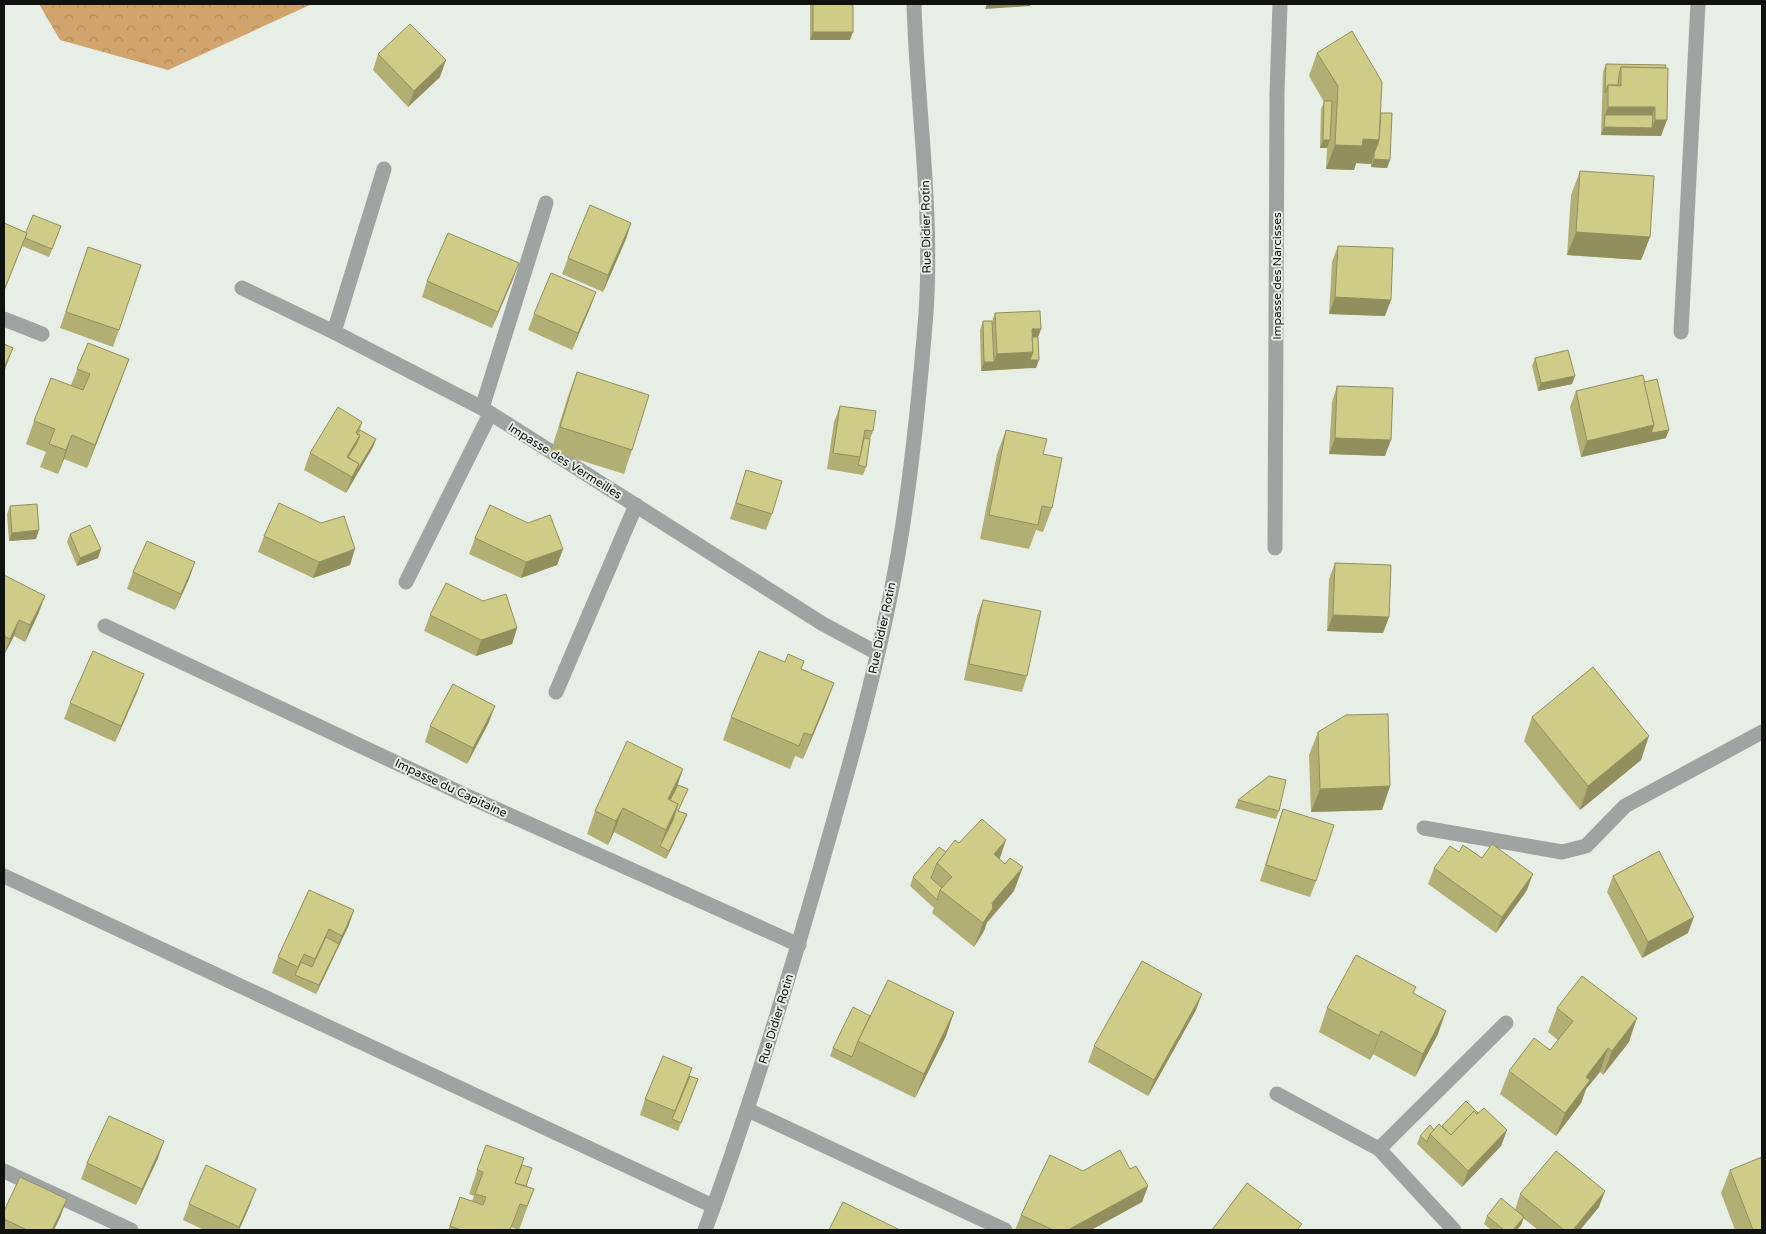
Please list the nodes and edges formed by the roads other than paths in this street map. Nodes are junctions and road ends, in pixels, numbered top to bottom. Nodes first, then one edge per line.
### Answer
1 (914, 4) edge
2 (1280, 4) edge
3 (1698, 4) edge
4 (384, 169) dead end
5 (546, 203) dead end
6 (242, 288) dead end
7 (4, 319) edge
8 (334, 332) junction
9 (1681, 332) dead end
10 (42, 334) dead end
11 (486, 411) junction
12 (636, 505) junction
13 (1275, 548) dead end
14 (406, 582) dead end
15 (105, 626) dead end
16 (877, 653) junction
17 (556, 692) dead end
18 (1762, 732) edge
19 (1424, 828) dead end
20 (4, 876) edge
21 (799, 945) junction
22 (1506, 1023) dead end
23 (1277, 1094) dead end
24 (748, 1110) junction
25 (1379, 1149) junction
26 (4, 1171) edge
27 (714, 1206) junction
28 (131, 1230) edge
29 (705, 1230) edge
30 (1005, 1230) edge
31 (1454, 1230) edge

1 - 16 street, Rue Didier Rotin
2 - 13 street, Impasse des Narcisses
3 - 9 street
4 - 8 street
5 - 11 street
6 - 8 street, Impasse des Vermeilles
7 - 10 street
8 - 11 street, Impasse des Vermeilles
11 - 12 street, Impasse des Vermeilles
11 - 14 street
12 - 16 street, Impasse des Vermeilles
12 - 17 street
15 - 21 street, Impasse du Capitaine
16 - 21 street, Rue Didier Rotin
18 - 19 street
20 - 27 street
21 - 24 street, Rue Didier Rotin
22 - 25 street
23 - 25 street
24 - 27 street, Rue Didier Rotin
24 - 30 street
25 - 31 street
26 - 28 street
27 - 29 street, Rue Didier Rotin

